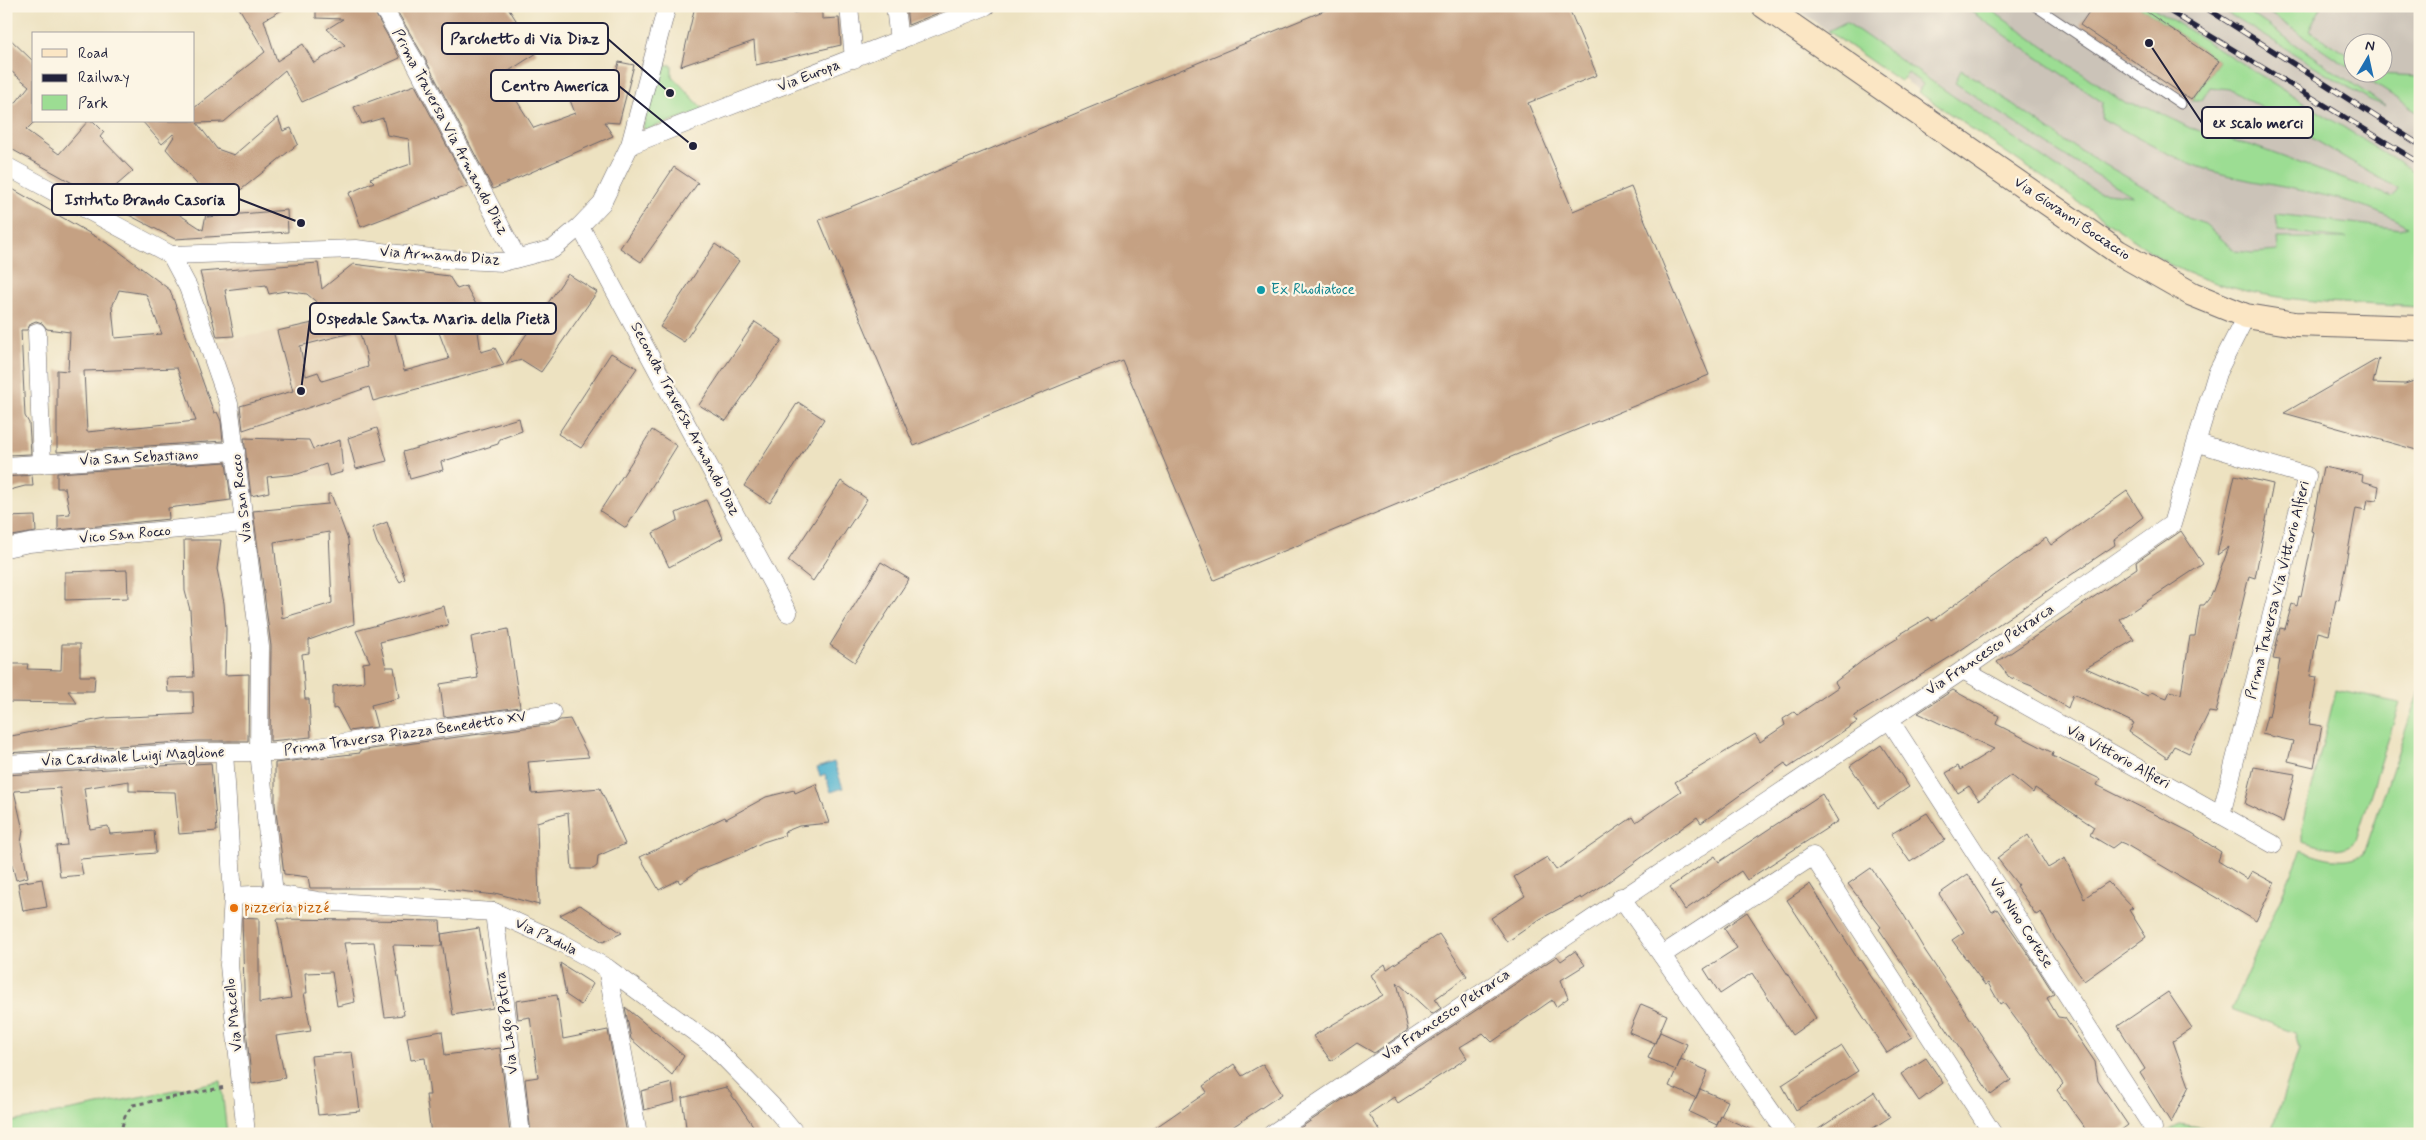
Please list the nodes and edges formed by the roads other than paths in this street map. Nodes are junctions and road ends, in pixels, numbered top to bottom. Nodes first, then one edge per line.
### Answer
1 (382, 6) edge
2 (667, 6) edge
3 (849, 6) edge
4 (895, 6) edge
5 (986, 6) edge
6 (1764, 6) edge
7 (2035, 6) edge
8 (899, 41) junction
9 (854, 59) junction
10 (2181, 104) dead end
11 (631, 144) junction
12 (6, 166) edge
13 (580, 226) junction
14 (171, 255) junction
15 (516, 258) junction
16 (2246, 316) junction
17 (2420, 328) edge
18 (36, 332) dead end
19 (2198, 442) junction
20 (236, 451) junction
21 (42, 464) junction
22 (6, 466) edge
23 (244, 523) junction
24 (6, 548) edge
25 (788, 613) dead end
26 (1963, 670) junction
27 (552, 713) dead end
28 (1889, 719) junction
29 (224, 752) junction
30 (259, 752) junction
31 (6, 764) edge
32 (2220, 815) junction
33 (2273, 844) dead end
34 (274, 894) junction
35 (232, 896) junction
36 (1621, 897) junction
37 (494, 912) junction
38 (1662, 955) junction
39 (607, 968) junction
40 (2153, 1128) dead end
41 (246, 1134) edge
42 (521, 1134) edge
43 (638, 1134) edge
44 (796, 1134) edge
45 (1272, 1134) edge
46 (1787, 1134) edge
47 (1993, 1134) edge

1 - 15 street, Prima Traversa Via Armando Diaz
2 - 11 street, Via Armando Diaz
3 - 9 street
4 - 8 street
5 - 8 street, Via Europa
6 - 16 street, Via Giovanni Boccaccio
7 - 10 lane
8 - 9 street, Via Europa
9 - 11 street, Via Europa
11 - 13 street, Via Armando Diaz
12 - 14 street
13 - 15 street, Via Armando Diaz
13 - 25 street, Seconda Traversa Armando Diaz
14 - 15 street, Via Armando Diaz
14 - 20 street, Via San Rocco
16 - 17 street, Via Giovanni Boccaccio
16 - 19 street, Via Francesco Petrarca
18 - 21 street
19 - 26 street, Via Francesco Petrarca
19 - 32 street, Prima Traversa Via Vittorio Alfieri
20 - 21 street, Via San Sebastiano
20 - 23 street, Via San Rocco
21 - 22 street, Via San Sebastiano
23 - 24 street, Vico San Rocco
23 - 30 street, Via San Rocco
26 - 28 street, Via Francesco Petrarca
26 - 32 street, Via Vittorio Alfieri
27 - 30 street, Prima Traversa Piazza Benedetto XV
28 - 36 street, Via Francesco Petrarca
28 - 40 street, Via Nino Cortese
29 - 30 street, Via Cardinale Luigi Maglione
29 - 31 street, Via Cardinale Luigi Maglione
29 - 35 street, Via Macello
30 - 34 street, Via San Rocco
32 - 33 street, Via Vittorio Alfieri
34 - 35 street, Via Padula
34 - 37 street, Via Padula
35 - 41 street, Via Macello
36 - 38 street
36 - 45 street, Via Francesco Petrarca
37 - 39 street, Via Padula
37 - 42 street, Via Lago Patria
38 - 46 street
38 - 47 street
39 - 43 street
39 - 44 street, Via Padula

